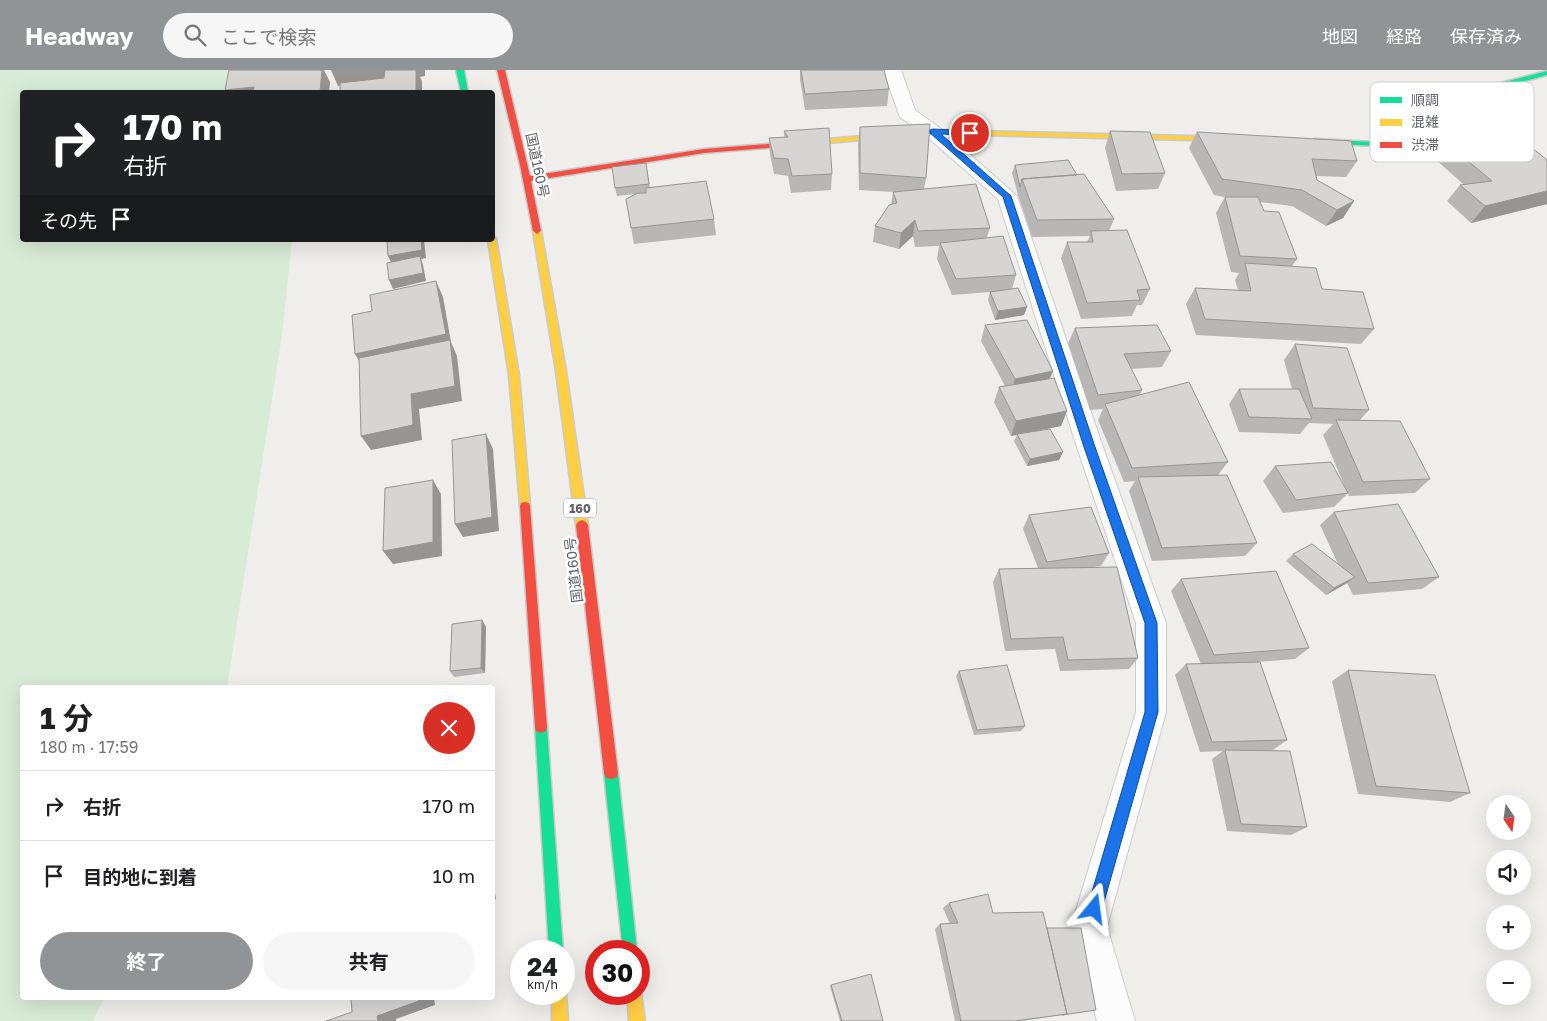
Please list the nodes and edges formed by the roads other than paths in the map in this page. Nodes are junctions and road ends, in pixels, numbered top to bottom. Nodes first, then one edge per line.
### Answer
1 (460, 70) edge
2 (501, 70) edge
3 (892, 70) edge
4 (1547, 73) edge
5 (1513, 82) edge
6 (465, 90) edge
7 (933, 132) junction
8 (1242, 139) edge
9 (1300, 140) edge
10 (1370, 143) edge
11 (527, 178) junction
12 (493, 242) edge
13 (555, 940) edge
14 (629, 940) edge
15 (559, 1005) edge
16 (635, 1005) edge
17 (560, 1021) edge
18 (637, 1021) edge
19 (1116, 1021) edge

1 - 6 main road
2 - 11 main road, 国道160号 / 160
3 - 7 street
4 - 5 main road
7 - 8 main road
7 - 11 main road
7 - 19 street
9 - 10 main road
11 - 14 main road, 国道160号 / 160
12 - 13 main road
15 - 17 main road
16 - 18 main road

